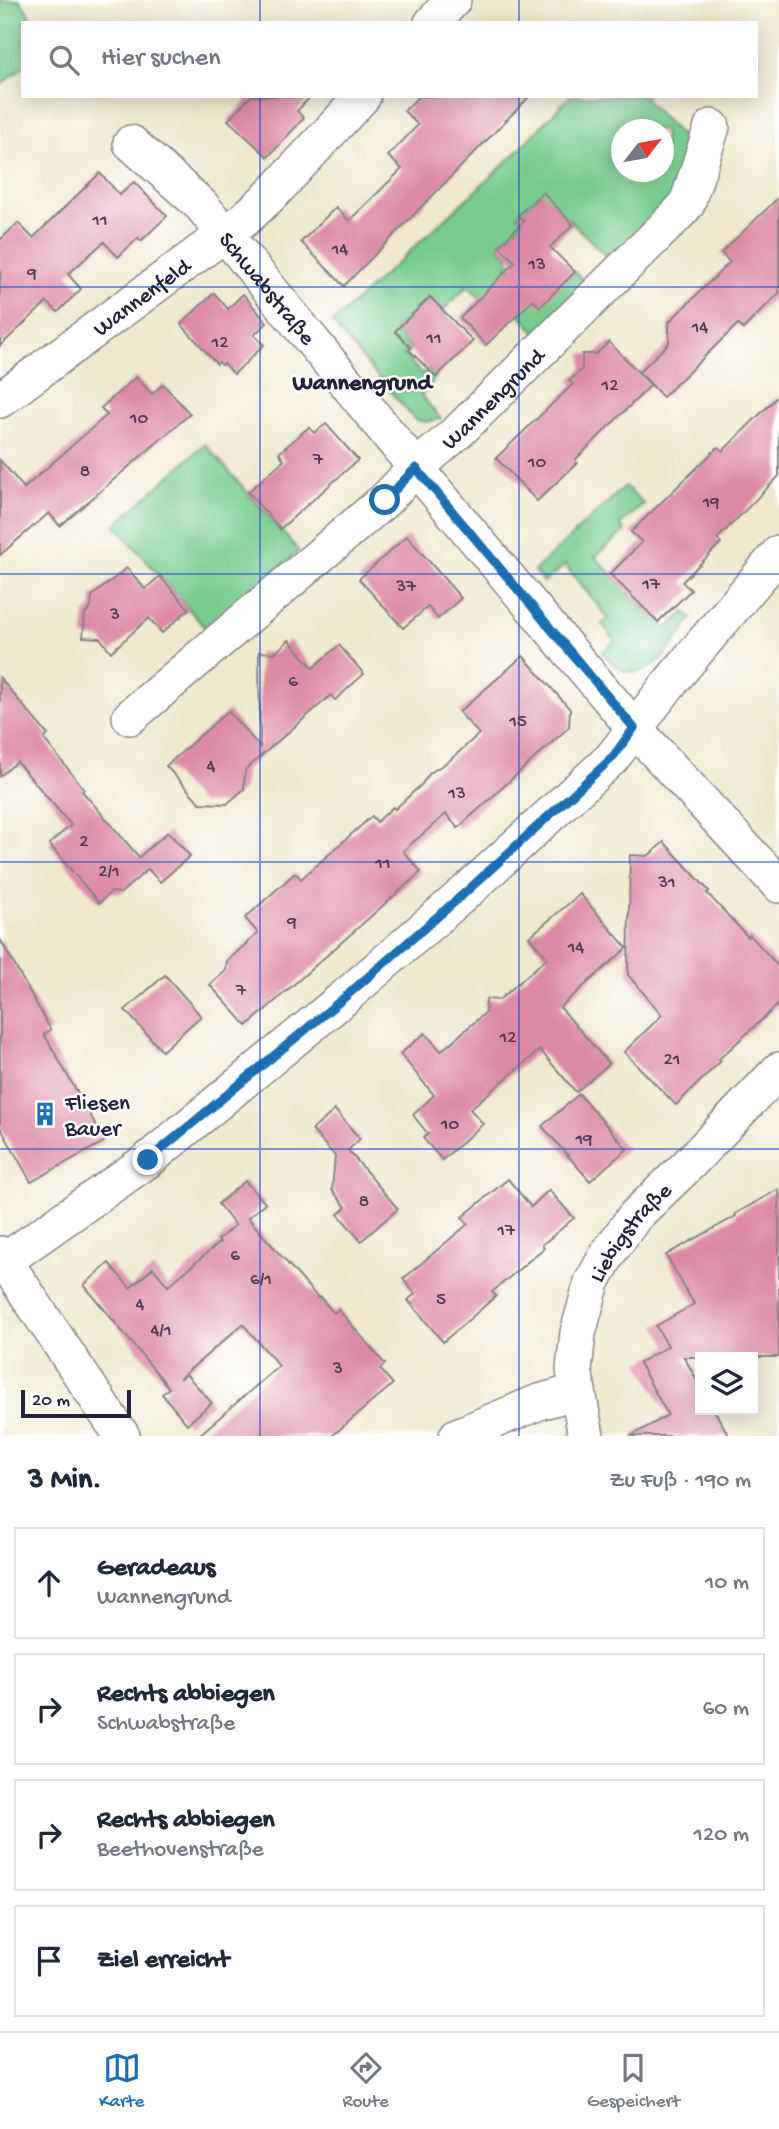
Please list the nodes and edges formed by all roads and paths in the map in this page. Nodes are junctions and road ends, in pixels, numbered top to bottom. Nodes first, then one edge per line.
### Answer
1 (453, 0) edge
2 (434, 21) edge
3 (361, 98) edge
4 (712, 127) dead end
5 (131, 143) dead end
6 (224, 235) junction
7 (0, 400) edge
8 (416, 468) junction
9 (779, 553) edge
10 (131, 717) dead end
11 (634, 728) junction
12 (779, 885) edge
13 (779, 1070) edge
14 (1, 1260) edge
15 (578, 1391) junction
16 (122, 1436) edge
17 (457, 1436) edge
18 (586, 1436) edge

1 - 2 street
3 - 6 street, Wannenfeld
4 - 8 street, Wannengrund
5 - 6 street, Schwabstraße
6 - 7 street, Wannenfeld
6 - 8 street, Schwabstraße
8 - 10 street, Wannengrund
8 - 11 street, Schwabstraße
9 - 11 street
11 - 12 street, Schwabstraße
11 - 14 street
13 - 15 street, Liebigstraße
14 - 16 street
15 - 17 street
15 - 18 street, Liebigstraße

